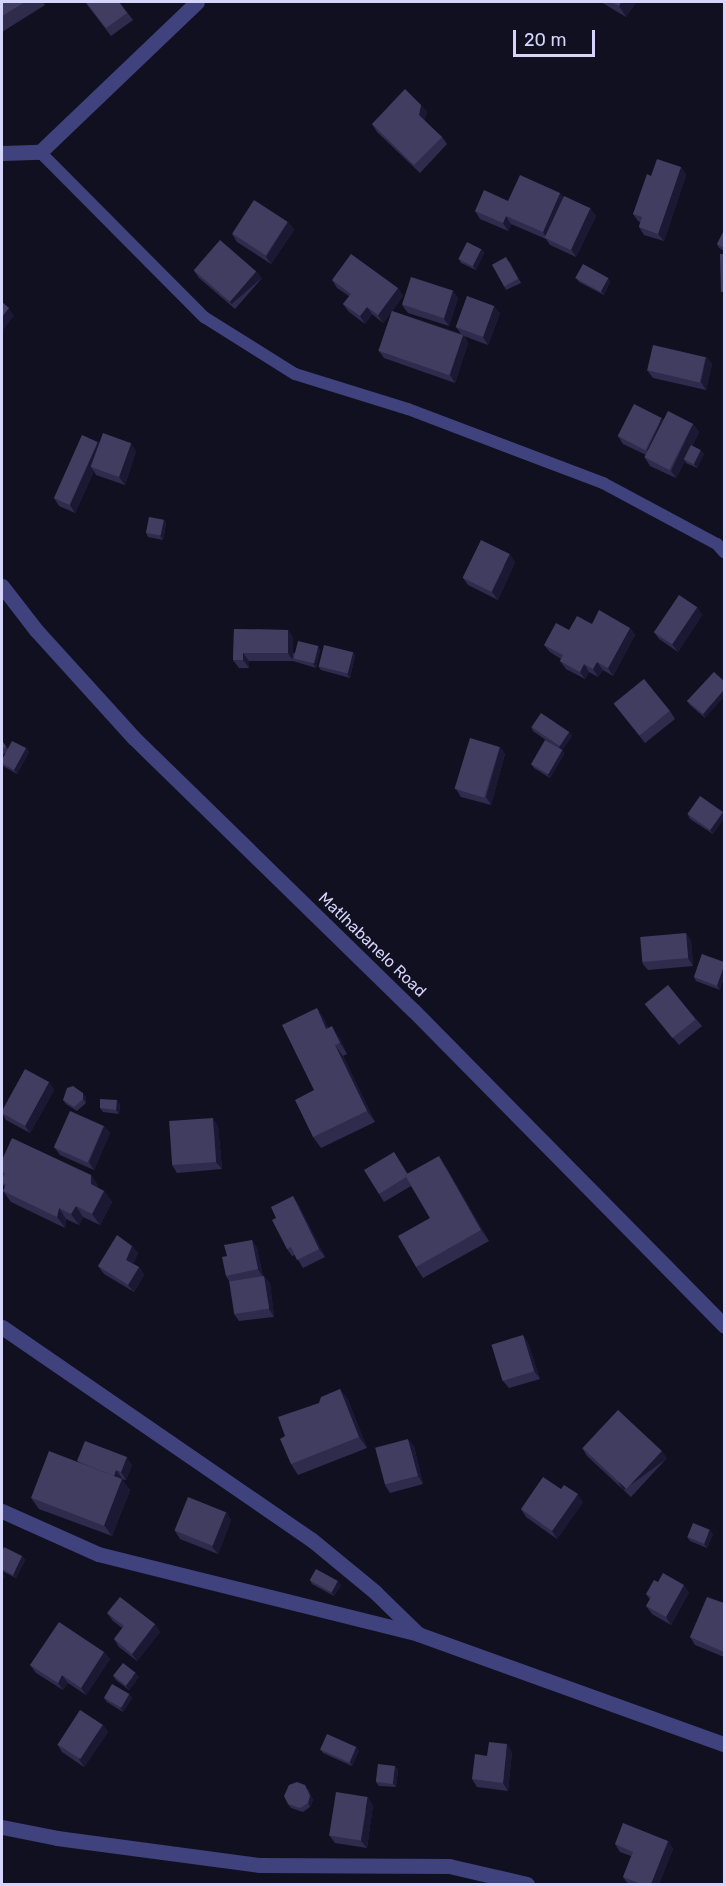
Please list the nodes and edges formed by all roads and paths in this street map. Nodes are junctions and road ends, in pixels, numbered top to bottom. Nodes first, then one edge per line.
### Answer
1 (196, 2) edge
2 (40, 152) junction
3 (2, 153) edge
4 (724, 552) edge
5 (2, 586) edge
6 (724, 1324) edge
7 (2, 1328) edge
8 (2, 1511) edge
9 (418, 1635) junction
10 (724, 1744) edge
11 (2, 1827) edge
12 (527, 1884) edge

1 - 2 street
2 - 3 street
2 - 4 lane
5 - 6 street, Matlhabanelo Road
7 - 9 street
8 - 9 street
9 - 10 street
11 - 12 street

